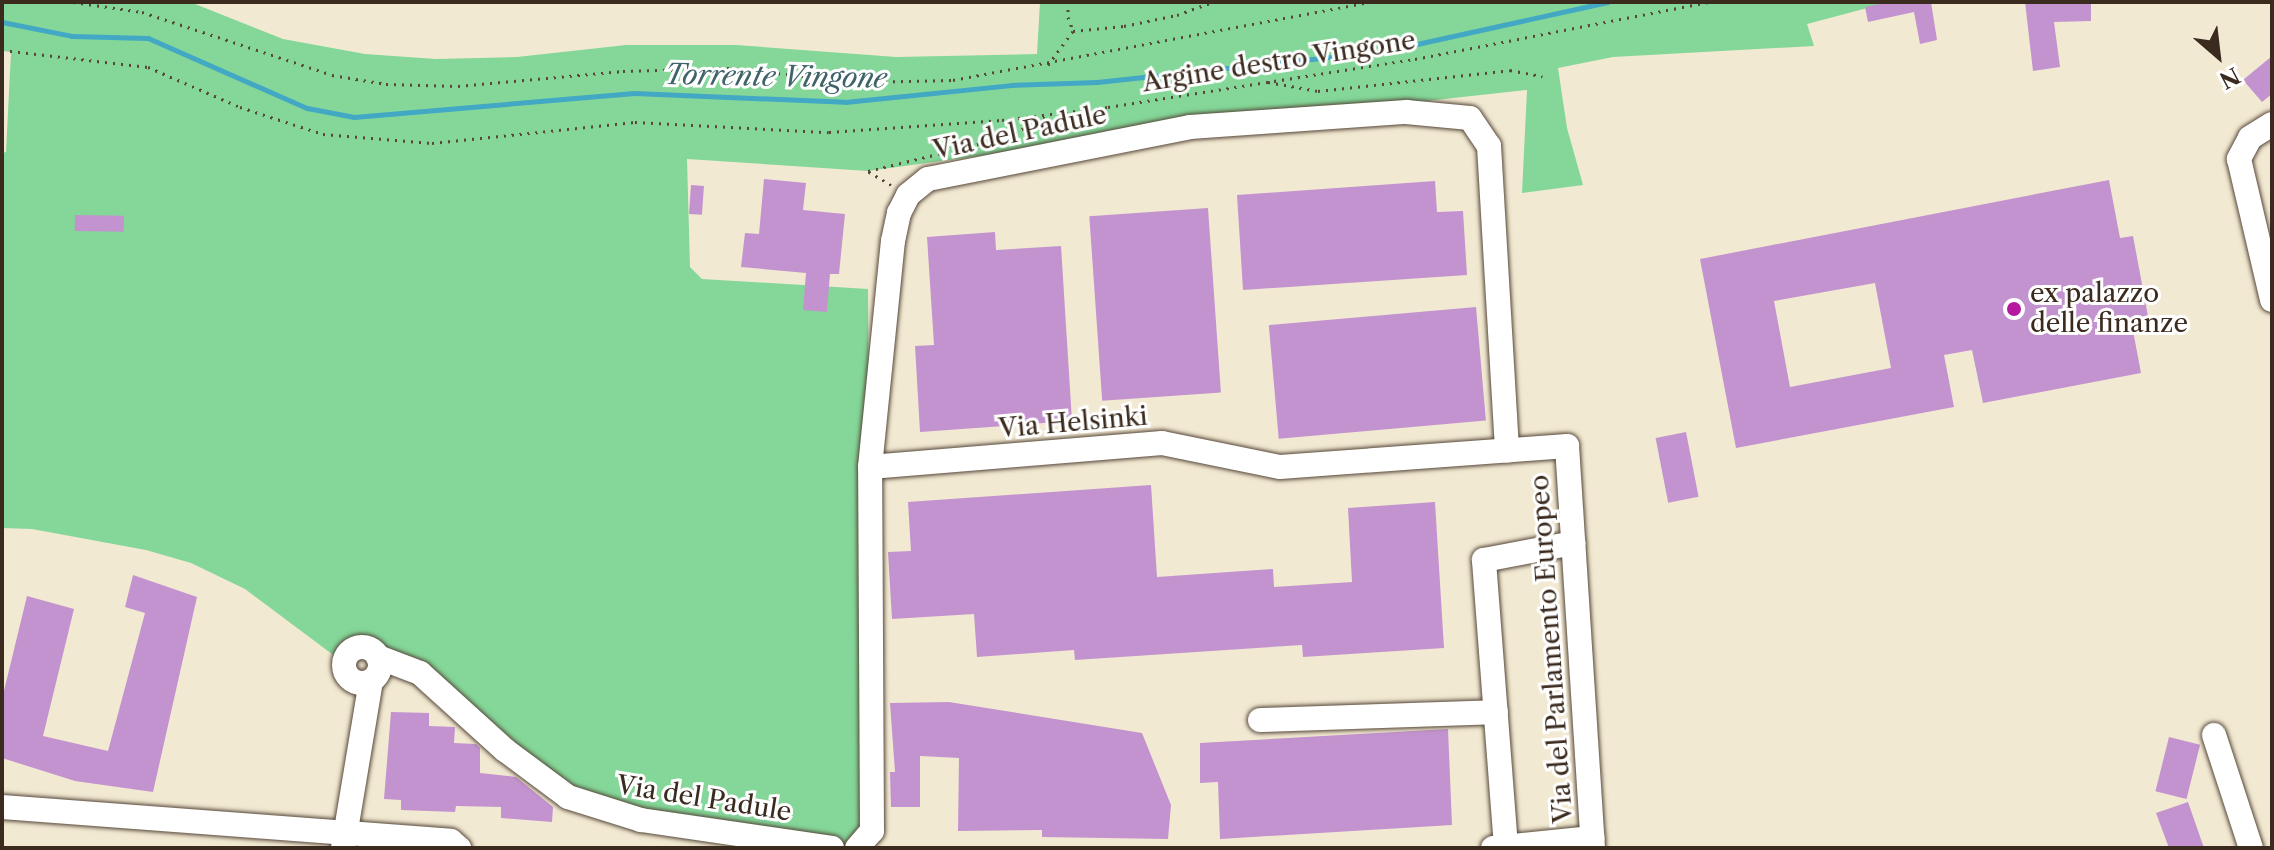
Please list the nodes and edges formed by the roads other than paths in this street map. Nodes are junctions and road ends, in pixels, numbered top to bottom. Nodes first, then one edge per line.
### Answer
1 (2272, 124) edge
2 (2272, 300) edge
3 (1567, 446) joint
4 (1507, 450) junction
5 (870, 467) junction
6 (1573, 543) junction
7 (1496, 712) junction
8 (1260, 720) dead end
9 (2214, 735) dead end
10 (2, 807) edge
11 (344, 841) edge
12 (1592, 843) edge
13 (1535, 846) edge
14 (1498, 847) edge
15 (459, 848) edge
16 (832, 848) edge
17 (857, 848) edge
18 (2251, 848) edge

1 - 2 street
3 - 4 street, Via Helsinki
3 - 6 street, Via del Parlamento Europeo
4 - 5 street, Via Helsinki
4 - 5 street, Via del Padule
5 - 17 street, Via del Padule
6 - 7 street
6 - 12 street, Via del Parlamento Europeo
7 - 8 street
7 - 14 street
9 - 18 street
10 - 11 street
11 - 15 street
11 - 16 street, Via del Padule
12 - 13 street
13 - 14 street

